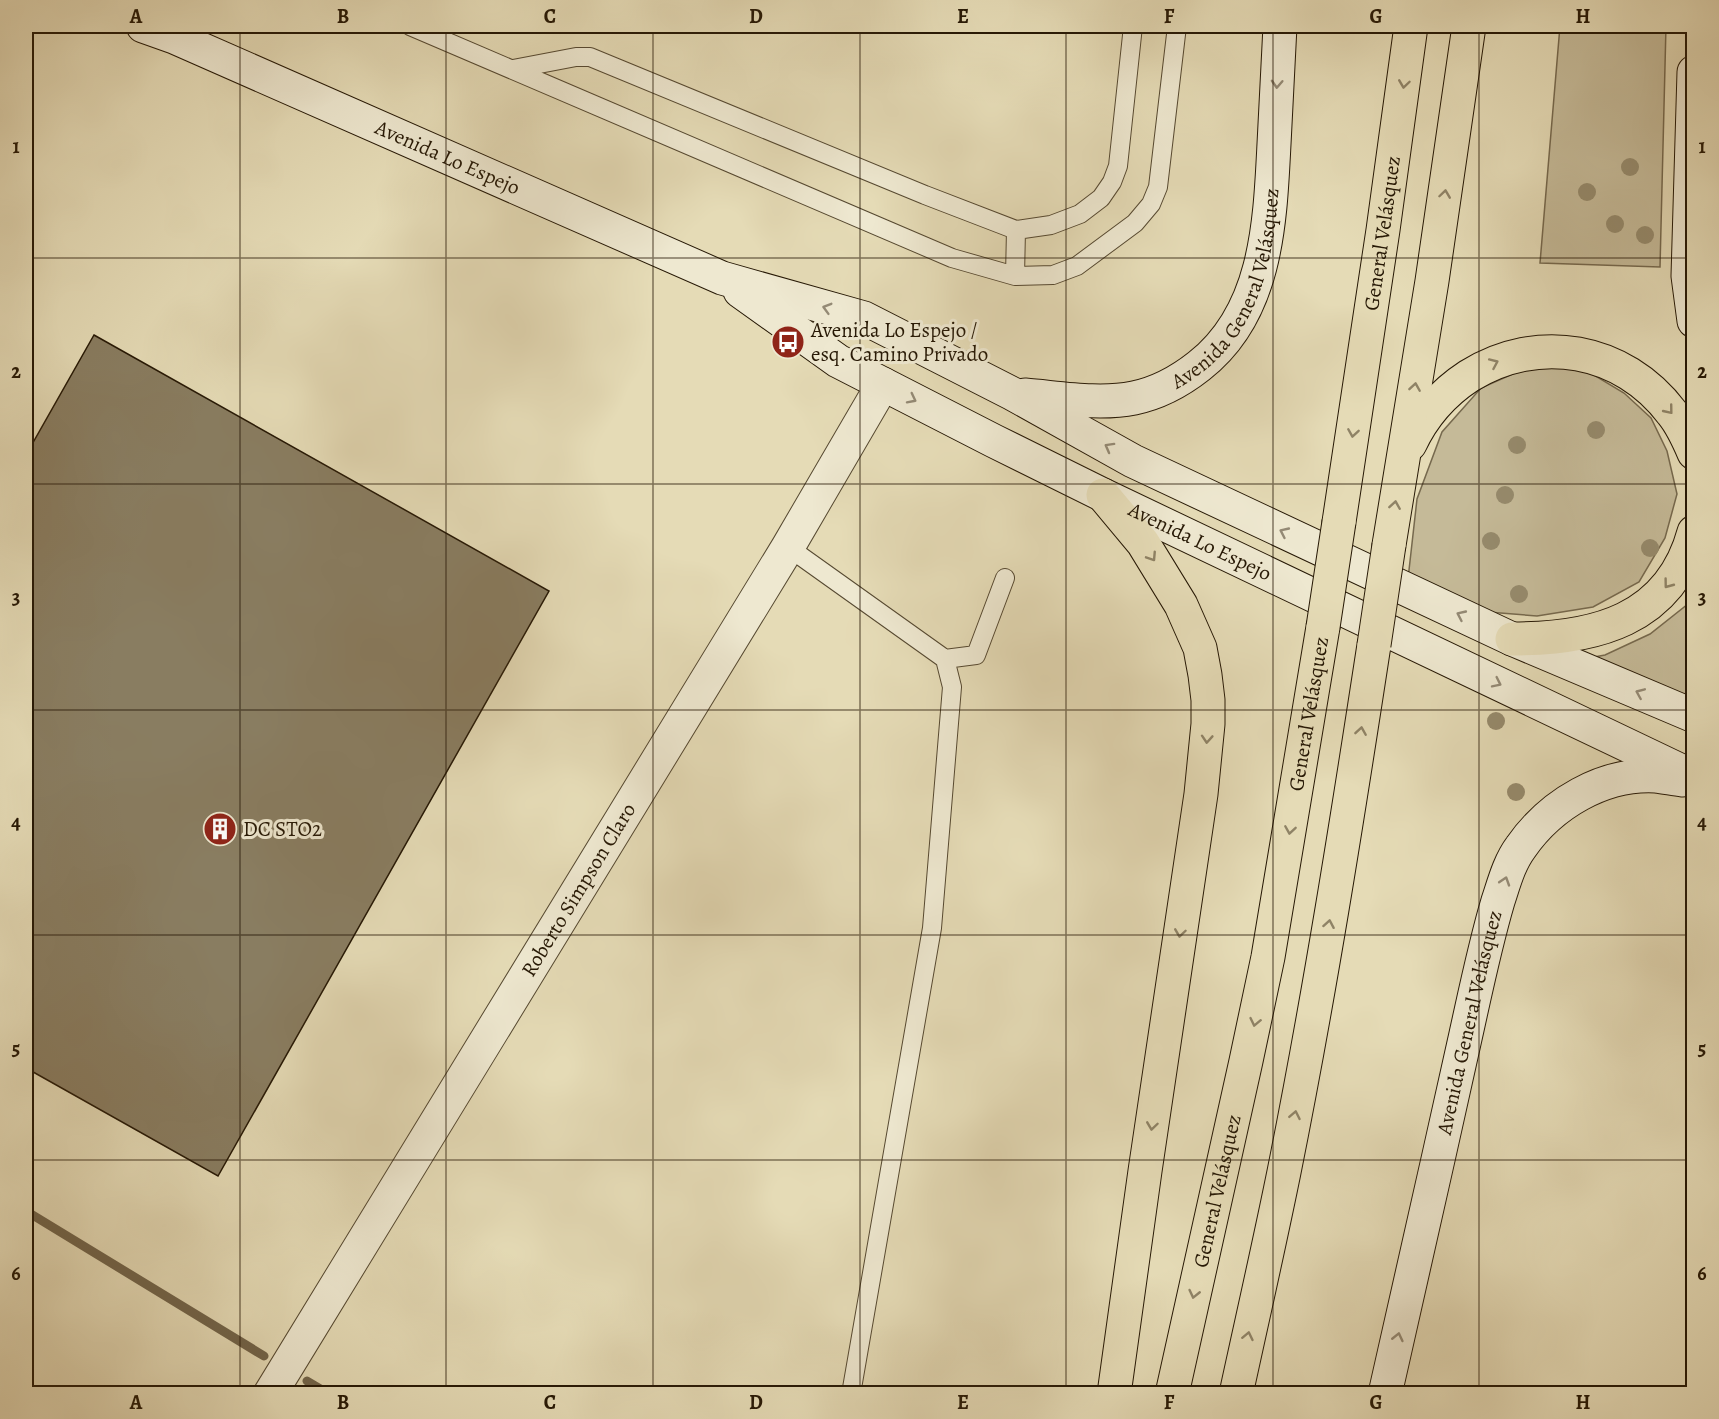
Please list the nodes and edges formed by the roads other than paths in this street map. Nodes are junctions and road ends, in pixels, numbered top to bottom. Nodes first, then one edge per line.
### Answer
1 (143, 26) edge
2 (410, 26) edge
3 (1133, 26) edge
4 (1177, 26) edge
5 (1280, 26) edge
6 (1411, 26) edge
7 (1469, 26) edge
8 (163, 31) edge
9 (513, 69) junction
10 (1694, 72) edge
11 (1693, 86) edge
12 (1016, 230) junction
13 (1691, 249) edge
14 (1015, 276) junction
15 (722, 278) junction
16 (1694, 321) edge
17 (883, 384) junction
18 (1013, 394) junction
19 (1694, 453) edge
20 (1402, 465) junction
21 (1103, 495) junction
22 (1694, 532) edge
23 (788, 547) junction
24 (1005, 578) dead end
25 (1512, 639) junction
26 (945, 659) junction
27 (1694, 716) edge
28 (1615, 740) junction
29 (1694, 759) edge
30 (1694, 779) edge
31 (270, 1394) edge
32 (851, 1394) edge
33 (1114, 1394) edge
34 (1172, 1394) edge
35 (1236, 1394) edge
36 (1385, 1394) edge

1 - 8 main road, Avenida Lo Espejo
2 - 9 lane
3 - 12 lane
4 - 14 lane
5 -> 18 main road, Avenida General Velásquez
6 -> 34 highway, General Velásquez, bridge
20 -> 7 highway
8 - 15 main road, Avenida Lo Espejo
9 - 12 lane
9 - 14 lane
10 - 11 main road
11 - 13 main road
12 - 14 lane
13 - 16 main road
15 - 17 main road, Avenida Lo Espejo
18 -> 15 main road, Avenida Lo Espejo
17 -> 21 main road, Avenida Lo Espejo
17 - 23 main road, Roberto Simpson Claro
25 -> 18 main road, Avenida Lo Espejo
20 -> 19 highway
35 -> 20 highway, bridge
21 -> 28 main road, Avenida Lo Espejo
21 -> 33 highway
22 -> 25 highway
23 - 26 lane
23 - 31 main road, Roberto Simpson Claro
24 - 26 lane
27 -> 25 main road, Avenida Lo Espejo
26 - 32 lane
28 - 29 main road
28 - 30 main road, Avenida Lo Espejo
36 -> 30 main road, Avenida General Velásquez

